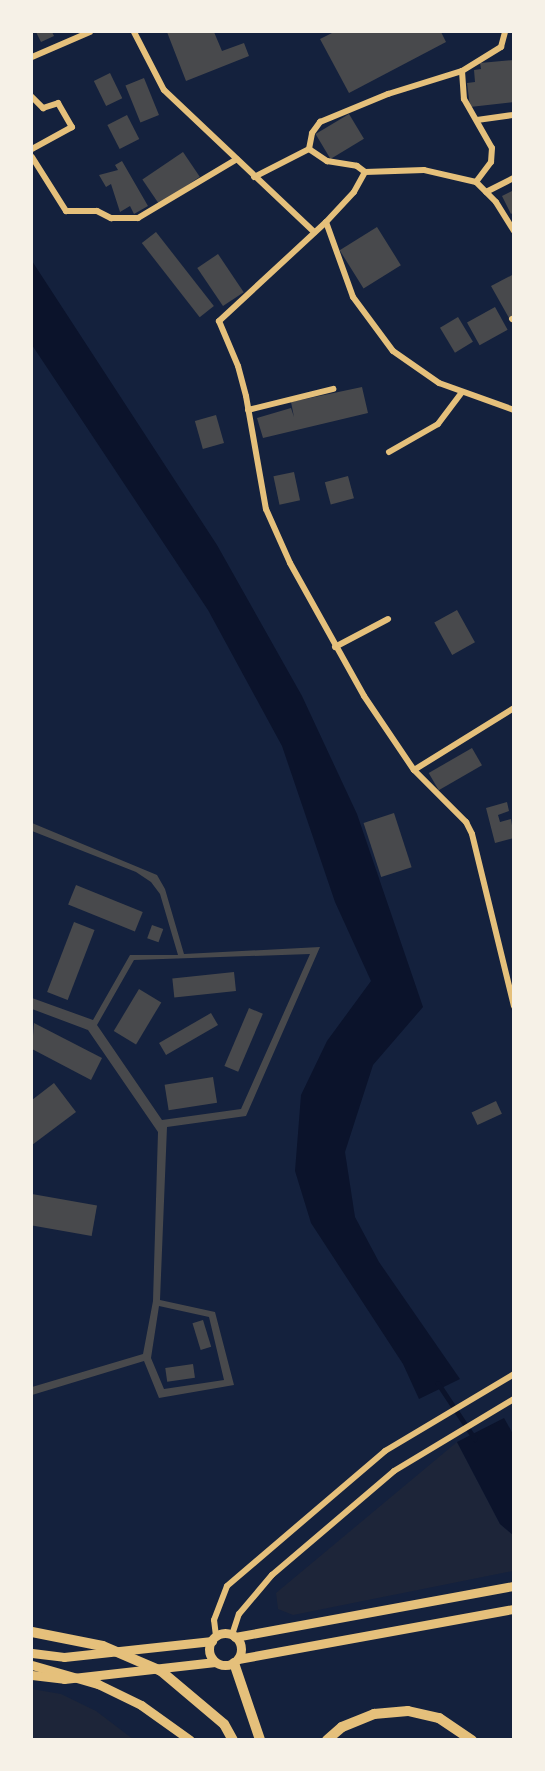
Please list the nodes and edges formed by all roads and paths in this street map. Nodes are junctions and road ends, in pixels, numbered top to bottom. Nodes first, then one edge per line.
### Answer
1 (90, 32) edge
2 (134, 32) edge
3 (505, 32) edge
4 (32, 57) edge
5 (462, 70) junction
6 (32, 97) edge
7 (513, 115) edge
8 (477, 120) junction
9 (32, 149) edge
10 (309, 149) junction
11 (32, 157) edge
12 (237, 159) junction
13 (365, 172) junction
14 (254, 177) junction
15 (513, 178) edge
16 (476, 182) junction
17 (486, 192) junction
18 (326, 222) junction
19 (513, 231) edge
20 (314, 232) junction
21 (333, 389) dead end
22 (462, 392) junction
23 (248, 410) junction
24 (513, 410) edge
25 (389, 452) dead end
26 (388, 619) dead end
27 (335, 647) junction
28 (513, 708) edge
29 (414, 770) junction
30 (513, 1006) edge
31 (513, 1374) edge
32 (513, 1399) edge
33 (513, 1586) edge
34 (513, 1609) edge
35 (32, 1632) edge
36 (234, 1636) junction
37 (214, 1639) junction
38 (32, 1653) edge
39 (236, 1661) junction
40 (215, 1662) junction
41 (32, 1665) edge
42 (32, 1675) edge
43 (190, 1740) edge
44 (233, 1740) edge
45 (260, 1740) edge
46 (327, 1740) edge
47 (472, 1740) edge

1 - 4 street
2 - 12 street
3 - 5 street
5 - 8 street
5 - 10 street
6 - 9 street
7 - 8 street
8 - 16 street
10 - 13 street
10 - 14 street
11 - 12 street
12 - 14 street
13 - 16 street
13 - 18 street
14 - 20 street
15 - 17 street
16 - 17 street
17 - 19 street
18 - 20 street
18 - 22 street
20 - 23 street
21 - 23 street
22 - 24 street
22 - 25 street
23 - 27 street
26 - 27 street
27 - 29 street
28 - 29 street
29 - 30 street
31 - 37 street
32 - 36 street
33 - 36 main road
34 - 39 main road
35 - 44 main road
36 - 37 main road
36 - 39 main road
37 - 38 main road
37 - 40 main road
39 - 40 main road
39 - 45 main road
40 - 42 main road
41 - 43 main road
46 - 47 main road

